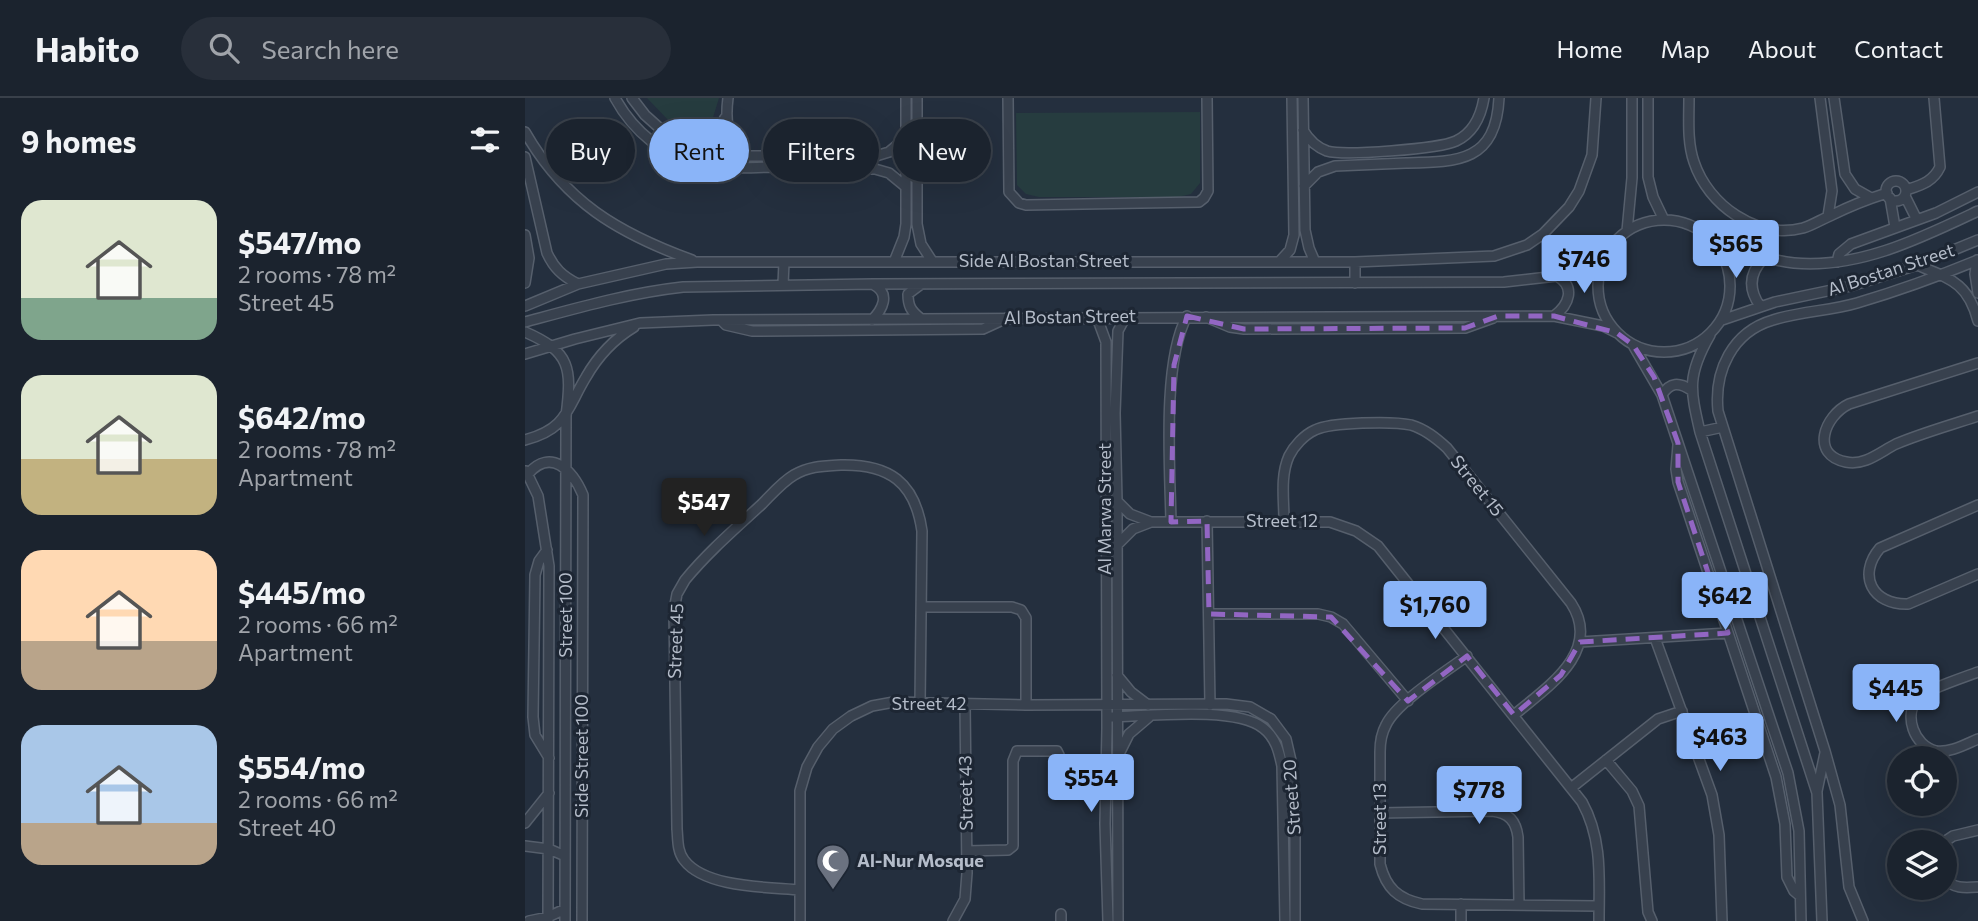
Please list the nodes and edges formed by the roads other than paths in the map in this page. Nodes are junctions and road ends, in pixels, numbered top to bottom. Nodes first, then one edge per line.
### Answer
1 (615, 98) edge
2 (632, 98) edge
3 (728, 98) edge
4 (906, 98) edge
5 (917, 98) edge
6 (1008, 98) edge
7 (1207, 98) edge
8 (1483, 98) edge
9 (1499, 98) edge
10 (1596, 98) edge
11 (1632, 98) edge
12 (1648, 98) edge
13 (1689, 98) edge
14 (1820, 98) edge
15 (1834, 98) edge
16 (1934, 98) edge
17 (1292, 99) edge
18 (1303, 99) edge
19 (725, 118) edge
20 (650, 119) edge
21 (906, 119) edge
22 (1303, 130) junction
23 (525, 132) edge
24 (649, 139) edge
25 (1329, 152) junction
26 (525, 156) edge
27 (1332, 167) junction
28 (879, 170) edge
29 (907, 182) edge
30 (1304, 186) junction
31 (907, 187) junction
32 (1978, 192) edge
33 (1906, 193) junction
34 (1888, 196) junction
35 (1871, 198) junction
36 (1978, 211) edge
37 (1936, 213) junction
38 (1828, 216) junction
39 (1664, 220) junction
40 (1917, 220) junction
41 (1955, 221) junction
42 (1294, 226) junction
43 (1305, 226) junction
44 (1895, 227) junction
45 (1627, 231) junction
46 (918, 234) junction
47 (525, 235) edge
48 (904, 237) junction
49 (1978, 240) edge
50 (1715, 243) junction
51 (547, 253) junction
52 (1605, 257) junction
53 (529, 258) junction
54 (1764, 258) junction
55 (1978, 260) edge
56 (932, 261) junction
57 (1280, 261) junction
58 (697, 262) junction
59 (784, 262) junction
60 (894, 262) junction
61 (1315, 262) junction
62 (1355, 262) junction
63 (1836, 262) junction
64 (1917, 265) junction
65 (1941, 275) junction
66 (1557, 276) junction
67 (525, 283) edge
68 (578, 284) junction
69 (873, 284) junction
70 (922, 284) junction
71 (1355, 284) junction
72 (783, 285) junction
73 (1978, 293) edge
74 (1805, 296) junction
75 (525, 306) edge
76 (1760, 306) junction
77 (1807, 313) junction
78 (1092, 316) junction
79 (1126, 316) junction
80 (1187, 316) junction
81 (1554, 316) junction
82 (1008, 317) junction
83 (920, 318) junction
84 (720, 320) junction
85 (871, 320) junction
86 (1722, 320) junction
87 (1978, 321) edge
88 (525, 322) edge
89 (641, 323) junction
90 (525, 332) edge
91 (1617, 333) junction
92 (1710, 335) junction
93 (552, 345) junction
94 (1633, 345) junction
95 (525, 354) edge
96 (1978, 363) edge
97 (1691, 390) junction
98 (1662, 394) junction
99 (566, 416) junction
100 (1978, 416) edge
101 (1723, 427) junction
102 (1700, 432) junction
103 (525, 440) edge
104 (1678, 443) junction
105 (567, 469) junction
106 (527, 472) edge
107 (1117, 500) junction
108 (1978, 505) edge
109 (1284, 520) junction
110 (1207, 521) junction
111 (1151, 522) junction
112 (1171, 522) junction
113 (1117, 545) junction
114 (547, 550) junction
115 (1978, 574) edge
116 (921, 607) junction
117 (1209, 614) junction
118 (1728, 633) junction
119 (1655, 638) junction
120 (534, 640) junction
121 (1580, 642) junction
122 (525, 649) edge
123 (1467, 656) junction
124 (1978, 672) edge
125 (1117, 675) junction
126 (525, 679) edge
127 (533, 689) junction
128 (1408, 701) junction
129 (920, 703) junction
130 (965, 704) junction
131 (1026, 705) junction
132 (1150, 705) junction
133 (1210, 705) junction
134 (1112, 706) junction
135 (1682, 710) junction
136 (1514, 715) junction
137 (1150, 716) junction
138 (1112, 717) junction
139 (1978, 739) edge
140 (1825, 751) junction
141 (549, 758) junction
142 (1117, 759) junction
143 (1606, 760) junction
144 (1106, 788) junction
145 (1571, 788) junction
146 (549, 793) junction
147 (1817, 793) junction
148 (1380, 813) junction
149 (525, 824) edge
150 (1978, 830) edge
151 (1957, 835) edge
152 (525, 846) edge
153 (549, 849) junction
154 (967, 851) junction
155 (565, 856) junction
156 (1957, 887) edge
157 (1978, 887) edge
158 (800, 890) junction
159 (1800, 896) junction
160 (1461, 904) junction
161 (1518, 905) junction
162 (1599, 906) junction
163 (565, 909) junction
164 (548, 919) edge
165 (529, 921) edge
166 (565, 921) edge
167 (582, 921) edge
168 (800, 921) edge
169 (953, 921) edge
170 (1108, 921) edge
171 (1118, 921) edge
172 (1285, 921) edge
173 (1295, 921) edge
174 (1461, 921) edge
175 (1599, 921) edge
176 (1652, 921) edge
177 (1722, 921) edge
178 (1801, 921) edge
179 (1822, 921) edge
180 (1863, 921) edge

1 - 24 street
2 - 20 street
3 - 19 street
4 - 21 street
5 - 46 street
6 - 7 street
8 - 25 street
9 - 27 street
10 - 62 street, Side Al Bostan Street
11 - 45 street
12 - 39 street
13 - 38 street
14 - 38 street
15 - 35 street
16 - 33 street
17 - 18 street
17 - 42 street
18 - 22 street
22 - 25 street
22 - 30 street
23 - 58 street
25 - 27 street
26 - 51 street
27 - 30 street
28 - 31 street
29 - 31 street
30 - 43 street
31 - 48 street
32 - 37 street
33 - 34 street
33 - 34 street
33 - 40 street
34 - 35 street
34 - 44 street
35 - 38 street
36 - 41 street, Al Bostan Street
37 - 40 street
37 - 41 street
39 - 45 street
39 - 50 street
40 - 44 street
41 - 63 street, Al Bostan Street
42 - 43 street
42 - 57 street
43 - 61 street
44 - 63 street
45 - 52 street
46 - 48 street
46 - 56 street
47 - 53 street
48 - 60 street
49 - 64 street, Al Bostan Street
50 - 54 street, Al Bostan Street
50 - 86 street
51 - 53 street
51 - 68 street
52 - 66 street, Al Bostan Street
52 - 91 street
53 - 67 street
54 - 63 street, Al Bostan Street
54 - 76 street
55 - 65 street
55 - 73 street
56 - 57 street, Side Al Bostan Street
56 - 60 street, Side Al Bostan Street
57 - 61 street, Side Al Bostan Street
58 - 59 street, Side Al Bostan Street
58 - 68 street, Side Al Bostan Street
59 - 60 street, Side Al Bostan Street
59 - 72 street
61 - 62 street, Side Al Bostan Street
62 - 71 street
64 - 65 street
64 - 74 street, Al Bostan Street
65 - 77 street
65 - 87 street
66 - 71 street, Al Bostan Street
66 - 81 street
68 - 75 street, Side Al Bostan Street
69 - 70 street, Al Bostan Street
69 - 72 street, Al Bostan Street
69 - 85 street
70 - 71 street, Al Bostan Street
70 - 83 street
72 - 88 street, Al Bostan Street
74 - 76 street, Al Bostan Street
74 - 77 street
76 - 86 street, Al Bostan Street
77 - 101 street
78 - 79 street, Al Bostan Street
78 - 82 street, Al Bostan Street
78 - 134 street, Al Marwa Street
79 - 80 street, Al Bostan Street
79 - 107 street, Al Marwa Street
80 - 81 street, Al Bostan Street
80 - 112 street
81 - 91 street, Al Bostan Street
82 - 83 street, Al Bostan Street
82 - 84 street
83 - 85 street, Al Bostan Street
84 - 85 street, Al Bostan Street
84 - 89 street, Al Bostan Street
86 - 92 street
89 - 93 street, Al Bostan Street
89 - 99 street
90 - 93 street
91 - 94 street
92 - 94 street
92 - 97 street
93 - 95 street, Al Bostan Street
93 - 99 street, Street 100
94 - 98 street
96 - 100 street
97 - 98 street
97 - 102 street
98 - 104 street
99 - 103 street
99 - 105 street, Street 100
101 - 102 street
101 - 140 street
102 - 147 street
104 - 118 street
104 - 159 street
105 - 106 street
105 - 155 street, Street 100
105 - 167 street, Side Street 100
106 - 114 street, Street 100
107 - 111 street
107 - 113 street, Al Marwa Street
108 - 115 street
109 - 110 street, Street 12
109 - 121 street, Street 15
109 - 123 street, Street 12
110 - 112 street, Street 12
110 - 117 street
111 - 112 street, Street 12
111 - 113 street
113 - 125 street, Al Marwa Street
114 - 120 street, Side Street 100
114 - 141 street, Street 100
116 - 129 street, Street 45
116 - 131 street
116 - 158 street, Street 45
117 - 128 street
117 - 133 street
118 - 119 street
118 - 159 street
119 - 121 street
119 - 135 street
120 - 122 street
120 - 127 street, Side Street 100
121 - 136 street
123 - 128 street, Street 13
123 - 136 street, Street 12
124 - 139 street
125 - 132 street
125 - 134 street, Al Marwa Street
126 - 127 street
127 - 141 street, Side Street 100
128 - 148 street, Street 13
129 - 130 street, Street 42
129 - 158 street, Street 42
130 - 131 street, Street 42
130 - 154 street, Street 43
131 - 134 street, Street 42
132 - 133 street, Street 20
132 - 134 street, Street 20
133 - 173 street, Street 20
134 - 138 street
135 - 143 street
135 - 177 street
136 - 145 street, Street 12
137 - 138 street, Street 20
137 - 142 street
137 - 172 street, Street 20
138 - 142 street
138 - 144 street
140 - 147 street
140 - 180 street
141 - 146 street, Street 100
142 - 171 street
143 - 145 street
143 - 176 street
144 - 154 street
144 - 170 street
145 - 162 street, Street 12
146 - 149 street
146 - 153 street, Street 100
147 - 179 street
148 - 160 street, Street 13
148 - 161 street
150 - 151 street
152 - 153 street
153 - 155 street
153 - 164 street, Street 100
154 - 169 street, Street 43
155 - 163 street, Street 100
156 - 157 street
158 - 168 street, Street 42
159 - 178 street
160 - 161 street, Street 13
160 - 174 street
161 - 162 street, Street 13
162 - 175 street, Street 12
163 - 164 street
163 - 166 street, Street 100
164 - 165 street

